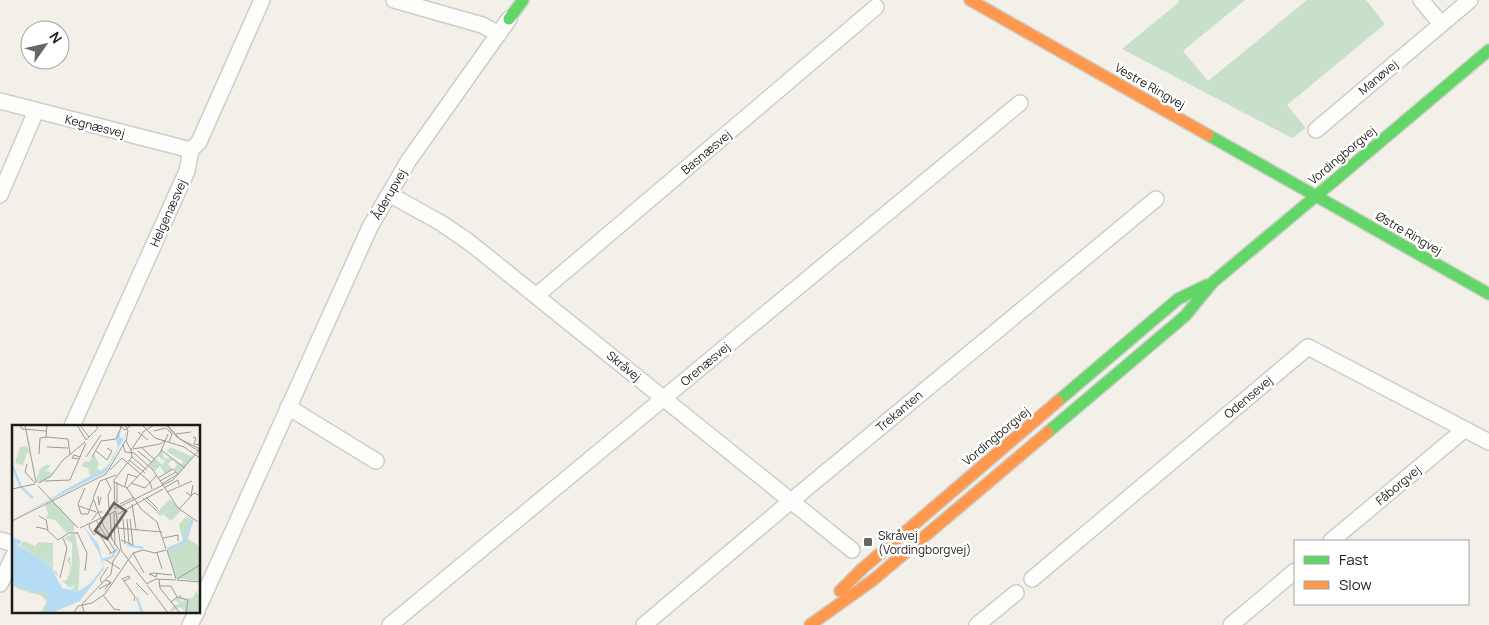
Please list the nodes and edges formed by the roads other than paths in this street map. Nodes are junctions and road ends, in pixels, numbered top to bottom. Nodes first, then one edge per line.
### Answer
1 (262, 0) edge
2 (394, 0) edge
3 (523, 0) edge
4 (970, 0) edge
5 (1422, 0) edge
6 (1470, 0) edge
7 (876, 7) dead end
8 (509, 19) joint
9 (1442, 24) junction
10 (499, 34) junction
11 (1489, 50) edge
12 (0, 101) edge
13 (1020, 103) dead end
14 (36, 111) junction
15 (1316, 130) dead end
16 (191, 150) junction
17 (389, 194) junction
18 (0, 195) edge
19 (1316, 196) junction
20 (1156, 200) dead end
21 (1213, 282) junction
22 (1489, 294) edge
23 (536, 296) junction
24 (664, 398) junction
25 (288, 407) junction
26 (72, 425) edge
27 (1465, 429) junction
28 (1489, 442) edge
29 (376, 461) dead end
30 (791, 501) junction
31 (1332, 540) edge
32 (852, 550) dead end
33 (12, 559) edge
34 (1294, 572) edge
35 (1032, 579) dead end
36 (0, 584) edge
37 (1016, 593) dead end
38 (201, 597) edge
39 (196, 612) edge
40 (190, 625) edge
41 (390, 625) edge
42 (644, 625) edge
43 (809, 625) edge
44 (977, 625) edge
45 (1231, 625) edge

1 - 16 street, Helgenæsvej
2 - 10 street
3 - 8 main road, Åderupvej
4 - 19 main road, Vestre Ringvej
5 - 9 street
6 - 9 street, Manøvej
7 - 23 street, Basnæsvej
8 - 10 street, Åderupvej
9 - 15 street, Manøvej
10 - 17 street, Åderupvej
11 - 19 main road, Vordingborgvej
12 - 14 street, Kegnæsvej
13 - 24 street, Orenæsvej
14 - 16 street, Kegnæsvej
14 - 18 street
16 - 26 street, Helgenæsvej
17 - 23 street, Skråvej
17 - 25 street, Åderupvej
19 - 21 main road, Vordingborgvej
19 - 22 main road, Østre Ringvej
20 - 30 street, Trekanten
21 - 43 main road, Vordingborgvej
21 - 43 main road, Vordingborgvej
23 - 24 street, Skråvej
24 - 30 street, Skråvej
24 - 41 street, Orenæsvej
25 - 29 street
25 - 38 street, Åderupvej
27 - 28 street, Odensevej
27 - 31 street, Fåborgvej
27 - 35 street, Odensevej
30 - 32 street, Skråvej
30 - 42 street, Trekanten
33 - 36 street
34 - 45 street
37 - 44 street
39 - 40 street

